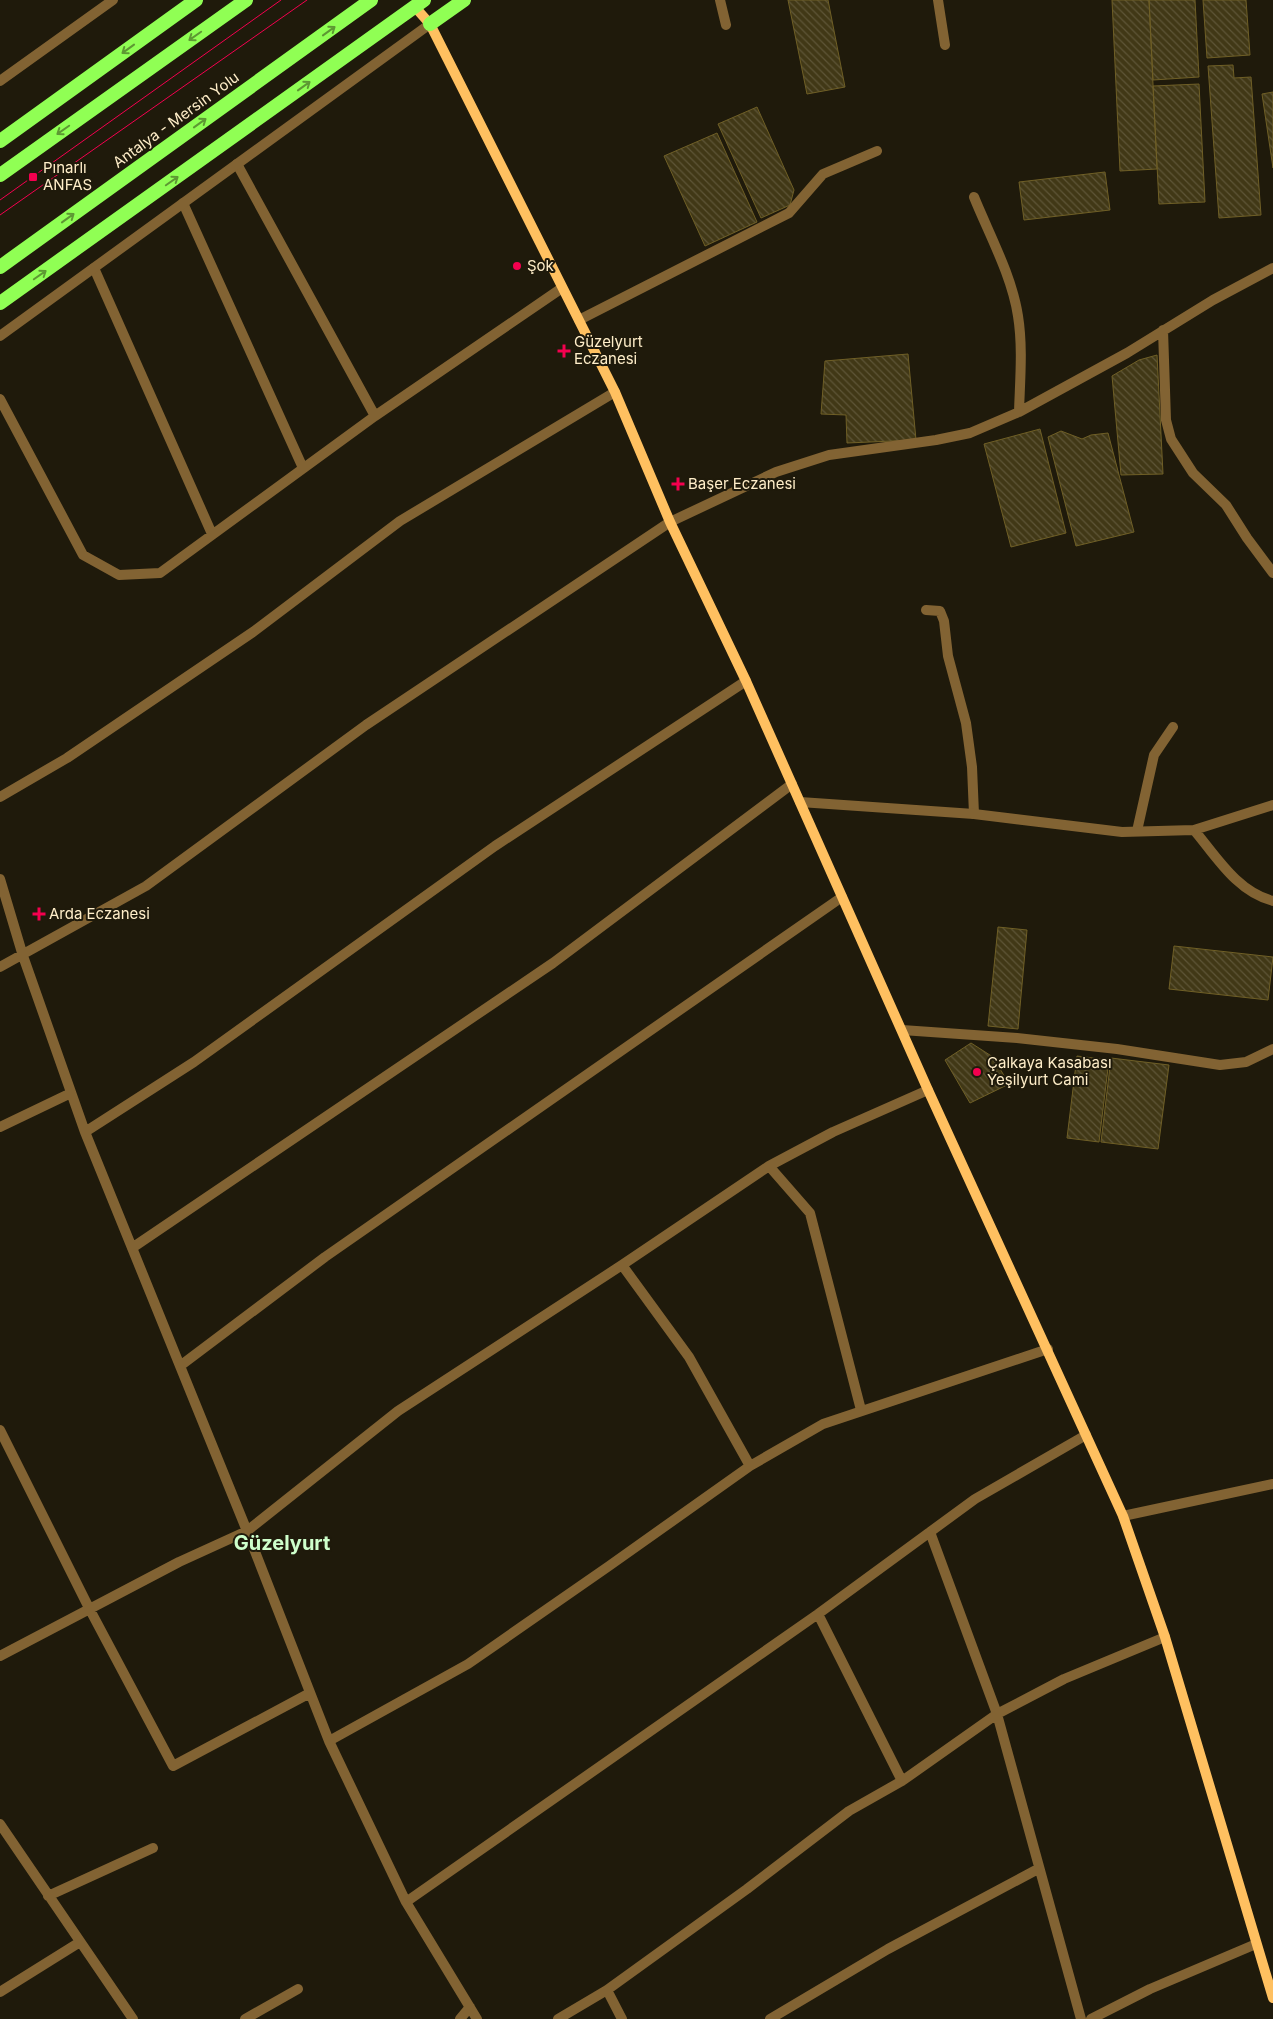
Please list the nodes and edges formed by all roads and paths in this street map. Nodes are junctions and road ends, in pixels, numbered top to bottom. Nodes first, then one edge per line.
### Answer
1 (113, 0) edge
2 (196, 0) edge
3 (371, 0) edge
4 (464, 0) edge
5 (720, 0) edge
6 (938, 0) edge
7 (420, 3) edge
8 (240, 4) edge
9 (430, 24) junction
10 (726, 26) dead end
11 (945, 44) dead end
12 (0, 81) edge
13 (0, 140) edge
14 (878, 151) dead end
15 (237, 164) junction
16 (0, 175) edge
17 (974, 197) dead end
18 (183, 203) junction
19 (0, 266) edge
20 (94, 268) junction
21 (1273, 268) edge
22 (562, 288) junction
23 (0, 303) edge
24 (579, 320) junction
25 (1163, 330) junction
26 (0, 336) edge
27 (615, 392) junction
28 (0, 399) edge
29 (1019, 412) junction
30 (375, 416) junction
31 (303, 468) junction
32 (670, 522) junction
33 (212, 534) junction
34 (1273, 573) edge
35 (926, 610) dead end
36 (746, 681) junction
37 (1173, 727) dead end
38 (792, 784) junction
39 (0, 797) edge
40 (800, 802) junction
41 (1273, 805) edge
42 (974, 814) junction
43 (1194, 830) junction
44 (1137, 831) junction
45 (0, 879) edge
46 (842, 897) junction
47 (1273, 901) edge
48 (24, 956) junction
49 (0, 968) edge
50 (902, 1030) junction
51 (1273, 1049) edge
52 (928, 1090) junction
53 (71, 1093) junction
54 (0, 1127) edge
55 (85, 1132) junction
56 (769, 1166) junction
57 (132, 1248) junction
58 (622, 1265) junction
59 (1048, 1349) junction
60 (180, 1366) junction
61 (861, 1410) junction
62 (0, 1430) edge
63 (1086, 1435) junction
64 (750, 1466) junction
65 (1273, 1484) edge
66 (1123, 1516) junction
67 (247, 1531) junction
68 (930, 1532) junction
69 (90, 1608) junction
70 (818, 1614) junction
71 (1165, 1637) junction
72 (0, 1656) edge
73 (310, 1692) junction
74 (997, 1714) junction
75 (329, 1741) junction
76 (902, 1781) junction
77 (0, 1824) edge
78 (153, 1848) dead end
79 (1038, 1869) junction
80 (48, 1896) junction
81 (406, 1902) junction
82 (80, 1942) junction
83 (1256, 1944) junction
84 (298, 1988) dead end
85 (606, 1990) junction
86 (0, 1992) edge
87 (1273, 1998) edge
88 (470, 2007) junction
89 (132, 2019) edge
90 (245, 2019) edge
91 (460, 2019) edge
92 (477, 2019) edge
93 (558, 2019) edge
94 (622, 2019) edge
95 (770, 2019) edge
96 (1081, 2019) edge
97 (1091, 2019) edge

1 - 12 street
2 -> 13 highway
19 -> 3 highway, Antalya - Mersin Yolu
4 - 9 highway
5 - 10 street
6 - 11 street
7 - 9 main road
23 -> 7 highway
8 -> 16 highway
9 - 15 street
9 - 22 main road
14 - 24 street
15 - 18 street
15 - 30 street
17 - 29 street
18 - 20 street
18 - 31 street
20 - 26 street
20 - 33 street
21 - 25 street
22 - 24 main road
22 - 30 street
24 - 27 main road
25 - 29 street
25 - 34 street
27 - 32 main road
27 - 39 street
28 - 33 street
29 - 32 street
30 - 31 street
31 - 33 street
32 - 36 main road
32 - 48 street
35 - 42 street
36 - 38 main road
36 - 55 street
37 - 44 street
38 - 40 main road
38 - 57 street
40 - 42 street
40 - 46 main road
41 - 43 street
42 - 44 street
43 - 44 street
43 - 47 street
45 - 48 street
46 - 50 main road
46 - 60 street
48 - 49 street
48 - 53 street
50 - 51 street
50 - 52 main road
52 - 56 street
52 - 59 main road
53 - 54 street
53 - 55 street
55 - 57 street
56 - 58 street
56 - 61 street
57 - 60 street
58 - 64 street
58 - 67 street
59 - 61 street
59 - 63 main road
60 - 67 street
61 - 64 street
62 - 69 street
63 - 66 main road
63 - 68 street
64 - 75 street
65 - 66 street
66 - 71 main road
67 - 69 street
67 - 73 street
68 - 70 street
68 - 74 street
69 - 72 street
69 - 73 street
70 - 76 street
70 - 81 street
71 - 74 street
71 - 83 main road
73 - 75 street
74 - 76 street
74 - 79 street
75 - 81 street
76 - 85 street
77 - 80 street
78 - 80 street
79 - 95 street
79 - 96 street
80 - 82 street
81 - 88 street
82 - 86 street
82 - 89 street
83 - 87 main road
83 - 97 street
84 - 90 street
85 - 93 street
85 - 94 street
88 - 91 street
88 - 92 street

